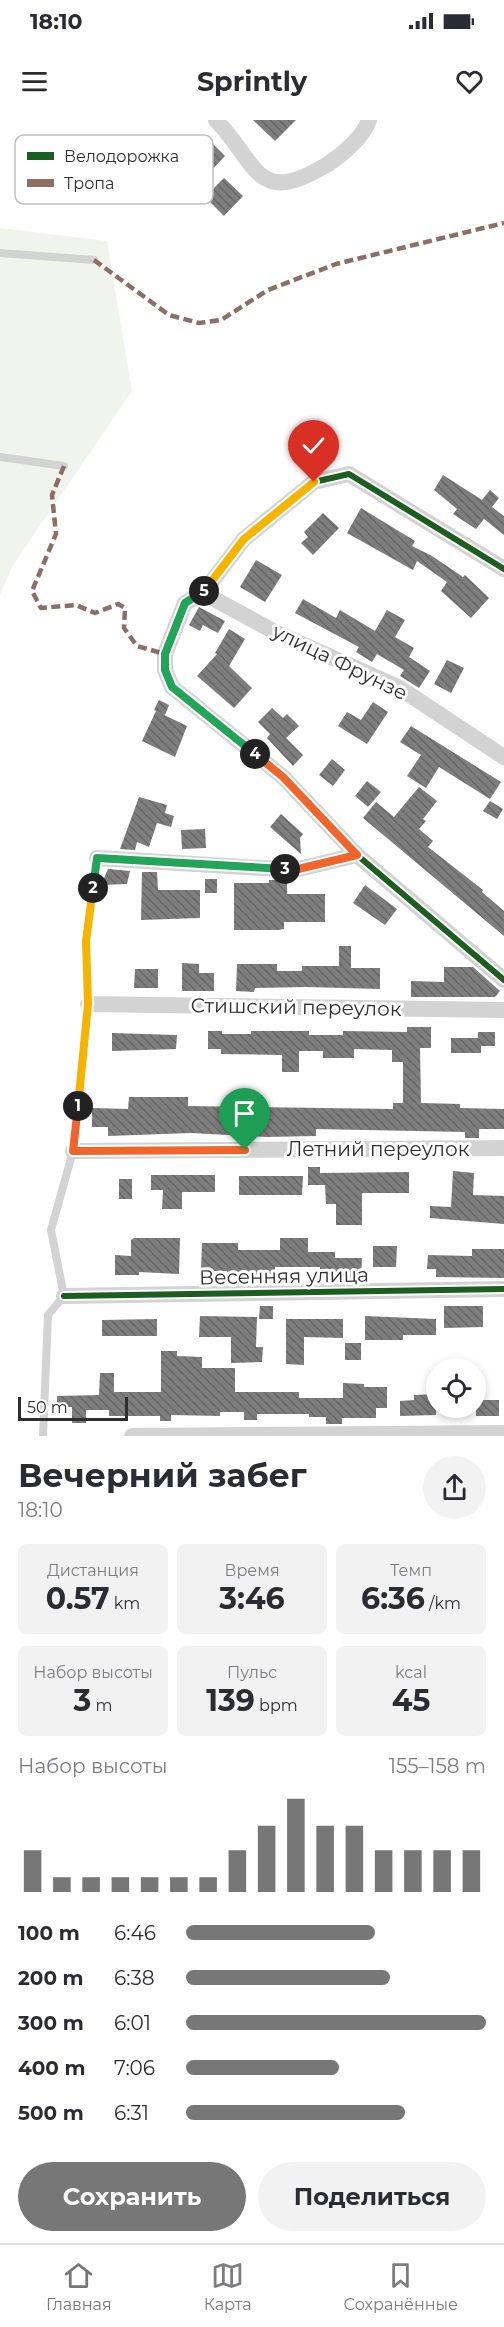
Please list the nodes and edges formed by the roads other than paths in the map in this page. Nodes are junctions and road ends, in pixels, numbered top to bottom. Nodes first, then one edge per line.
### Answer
1 (216, 120) edge
2 (369, 120) edge
3 (0, 253) edge
4 (94, 260) dead end
5 (0, 457) edge
6 (64, 466) dead end
7 (504, 569) edge
8 (203, 593) junction
9 (504, 757) edge
10 (357, 855) junction
11 (97, 858) road end
12 (504, 980) edge
13 (88, 1004) joint
14 (504, 1010) edge
15 (504, 1148) edge
16 (73, 1151) junction
17 (504, 1289) edge
18 (64, 1296) junction
19 (504, 1433) edge
20 (43, 1436) edge
21 (132, 1436) edge

1 - 2 street
3 - 4 lane
5 - 6 lane
7 - 8 street
8 - 9 street, улица Фрунзе
8 - 10 street
10 - 11 street
10 - 12 street
13 - 14 street, Стишский переулок
13 - 16 lane
15 - 16 street, Летний переулок
16 - 18 lane
17 - 18 street, Весенняя улица
18 - 20 lane
19 - 21 street

